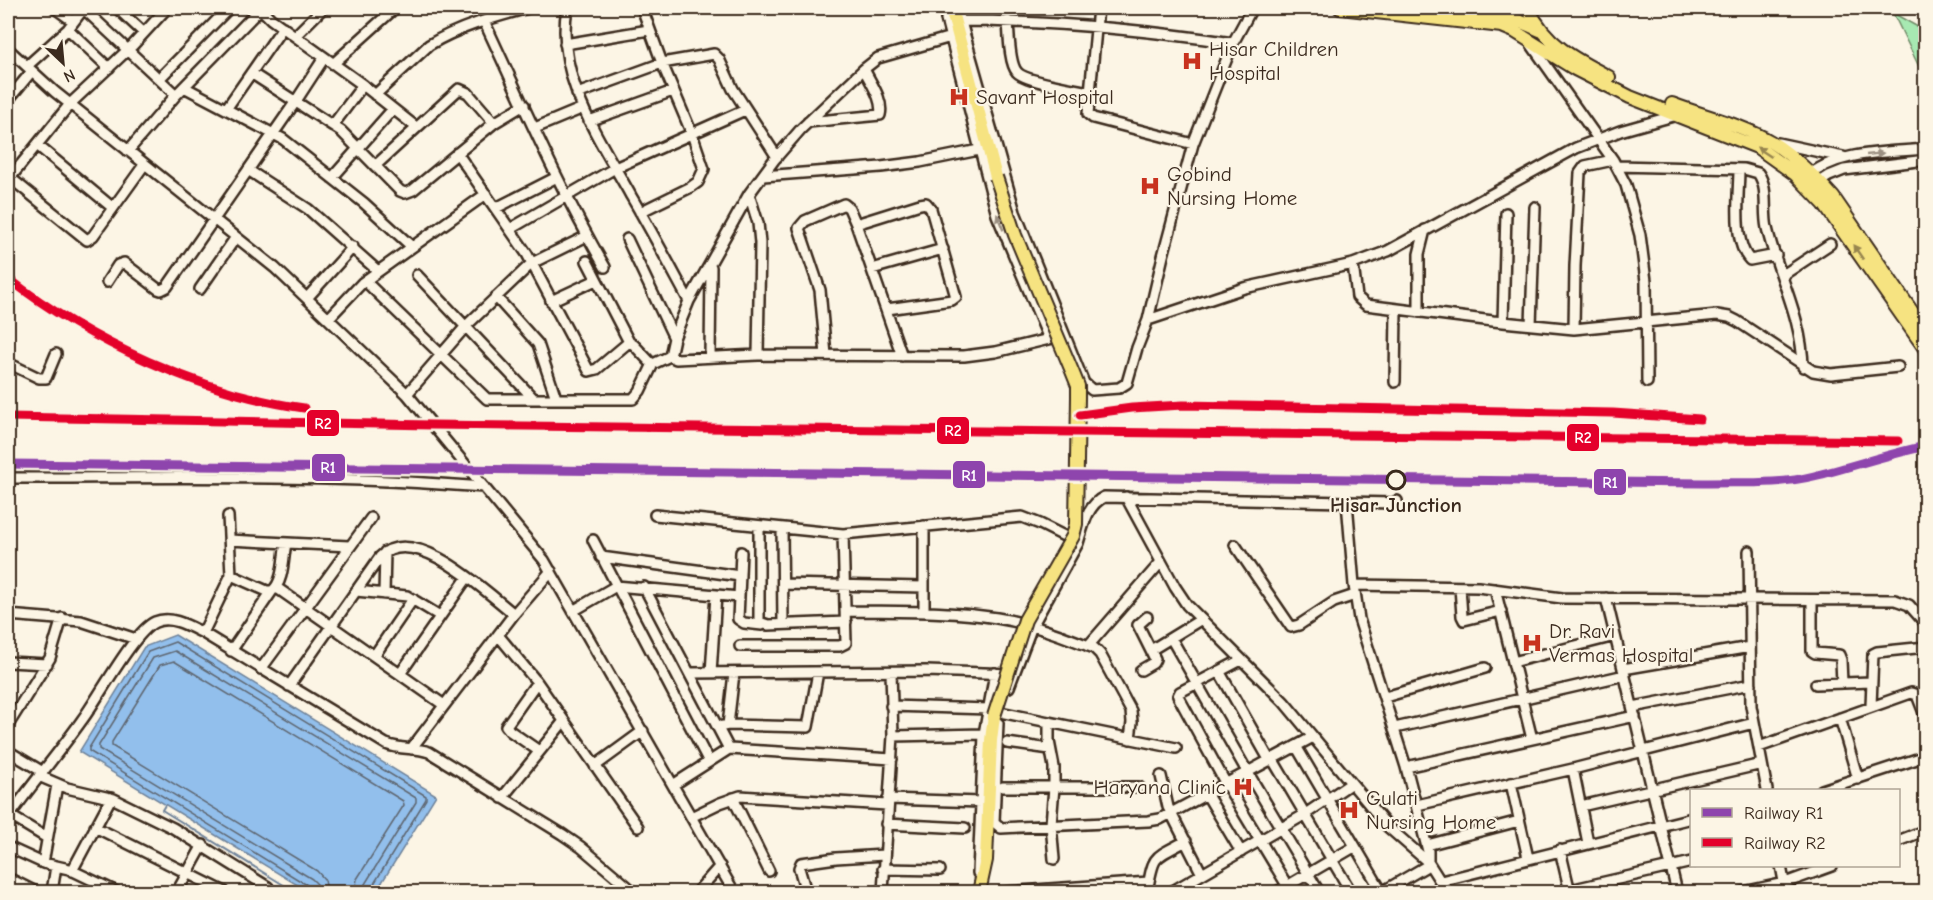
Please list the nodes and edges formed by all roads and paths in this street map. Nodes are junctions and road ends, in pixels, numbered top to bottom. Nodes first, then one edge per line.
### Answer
1 (55, 8) edge
2 (84, 8) edge
3 (117, 8) edge
4 (167, 8) edge
5 (229, 8) edge
6 (260, 8) edge
7 (323, 8) edge
8 (395, 8) edge
9 (528, 8) edge
10 (567, 8) edge
11 (642, 8) edge
12 (951, 8) edge
13 (1098, 8) edge
14 (1252, 8) edge
15 (1340, 8) edge
16 (1439, 8) edge
17 (1528, 8) edge
18 (1466, 9) edge
19 (510, 10) edge
20 (1506, 14) edge
21 (484, 21) junction
22 (961, 21) junction
23 (1008, 21) junction
24 (71, 25) junction
25 (283, 27) junction
26 (1095, 28) junction
27 (649, 30) junction
28 (1540, 30) junction
29 (144, 33) junction
30 (295, 36) junction
31 (951, 37) junction
32 (1530, 41) junction
33 (1233, 43) junction
34 (565, 44) junction
35 (8, 49) edge
36 (128, 50) junction
37 (324, 57) junction
38 (662, 63) junction
39 (333, 64) junction
40 (109, 68) junction
41 (29, 69) junction
42 (864, 69) junction
43 (251, 73) junction
44 (159, 79) junction
45 (363, 85) junction
46 (183, 87) junction
47 (673, 92) junction
48 (1089, 92) junction
49 (577, 94) junction
50 (176, 95) junction
51 (375, 95) junction
52 (8, 100) edge
53 (296, 101) junction
54 (70, 104) junction
55 (524, 105) junction
56 (583, 108) junction
57 (226, 109) junction
58 (393, 109) junction
59 (746, 110) junction
60 (1678, 115) junction
61 (589, 121) junction
62 (808, 122) junction
63 (494, 123) junction
64 (333, 125) junction
65 (416, 128) junction
66 (535, 128) junction
67 (273, 134) junction
68 (692, 134) junction
69 (1598, 139) junction
70 (1770, 141) junction
71 (1193, 144) junction
72 (37, 145) junction
73 (358, 148) junction
74 (1926, 149) edge
75 (979, 150) junction
76 (128, 151) junction
77 (458, 153) junction
78 (777, 157) junction
79 (1846, 158) junction
80 (1926, 160) edge
81 (1615, 163) junction
82 (144, 165) junction
83 (375, 166) junction
84 (615, 168) junction
85 (1739, 169) junction
86 (248, 170) junction
87 (763, 176) junction
88 (9, 177) edge
89 (558, 177) junction
90 (332, 178) junction
91 (1810, 181) junction
92 (486, 194) junction
93 (749, 195) junction
94 (568, 196) junction
95 (1535, 207) dead end
96 (113, 208) junction
97 (496, 208) junction
98 (640, 212) junction
99 (1506, 213) dead end
100 (215, 220) junction
101 (856, 224) junction
102 (510, 229) junction
103 (1425, 230) junction
104 (587, 236) junction
105 (236, 237) junction
106 (627, 239) dead end
107 (1408, 240) junction
108 (1830, 244) dead end
109 (411, 246) junction
110 (352, 247) junction
111 (943, 249) junction
112 (1419, 254) junction
113 (1776, 255) junction
114 (587, 261) dead end
115 (532, 263) junction
116 (711, 264) junction
117 (1353, 264) junction
118 (605, 267) dead end
119 (872, 269) junction
120 (378, 271) junction
121 (417, 274) dead end
122 (1783, 275) junction
123 (596, 280) junction
124 (365, 281) junction
125 (107, 282) dead end
126 (200, 289) dead end
127 (496, 297) junction
128 (1895, 297) junction
129 (307, 298) junction
130 (689, 301) junction
131 (551, 302) junction
132 (887, 309) junction
133 (1396, 310) junction
134 (1419, 312) junction
135 (329, 318) junction
136 (1148, 320) junction
137 (1648, 321) junction
138 (1503, 322) junction
139 (467, 325) junction
140 (1531, 325) junction
141 (1574, 329) junction
142 (1926, 332) edge
143 (1063, 334) junction
144 (674, 338) junction
145 (1049, 339) junction
146 (629, 342) junction
147 (1926, 350) edge
148 (56, 354) dead end
149 (441, 355) junction
150 (758, 355) junction
151 (670, 356) junction
152 (826, 356) junction
153 (902, 356) junction
154 (710, 357) junction
155 (8, 363) edge
156 (653, 364) junction
157 (1803, 367) junction
158 (1898, 367) dead end
159 (1395, 382) dead end
160 (1647, 382) dead end
161 (407, 394) junction
162 (556, 398) junction
163 (534, 399) junction
164 (8, 478) edge
165 (484, 487) junction
166 (1126, 497) junction
167 (1397, 501) dead end
168 (1347, 502) junction
169 (655, 515) dead end
170 (228, 516) dead end
171 (371, 518) dead end
172 (759, 526) junction
173 (924, 526) junction
174 (782, 529) junction
175 (843, 534) junction
176 (229, 540) junction
177 (593, 540) dead end
178 (286, 543) junction
179 (1078, 543) junction
180 (1235, 545) dead end
181 (349, 546) junction
182 (1749, 551) dead end
183 (385, 552) junction
184 (741, 552) dead end
185 (601, 557) junction
186 (1161, 562) junction
187 (551, 571) junction
188 (231, 575) junction
189 (740, 576) junction
190 (467, 578) junction
191 (783, 584) junction
192 (616, 585) junction
193 (845, 585) junction
194 (644, 587) junction
195 (924, 587) junction
196 (1460, 587) junction
197 (1495, 589) junction
198 (275, 590) junction
199 (1354, 590) junction
200 (356, 591) junction
201 (384, 594) junction
202 (716, 595) junction
203 (739, 597) junction
204 (1606, 598) junction
205 (413, 599) junction
206 (1749, 600) junction
207 (1812, 600) junction
208 (306, 607) junction
209 (573, 611) junction
210 (846, 611) junction
211 (1501, 611) junction
212 (924, 612) junction
213 (514, 614) junction
214 (8, 615) edge
215 (440, 616) junction
216 (1147, 617) dead end
217 (62, 618) junction
218 (1200, 620) junction
219 (846, 622) junction
220 (783, 624) junction
221 (1926, 624) edge
222 (762, 625) junction
223 (333, 626) junction
224 (1032, 626) junction
225 (202, 633) junction
226 (498, 635) junction
227 (1615, 636) junction
228 (1171, 638) junction
229 (136, 639) junction
230 (740, 646) dead end
231 (1088, 646) junction
232 (1926, 646) edge
233 (1750, 647) junction
234 (1151, 650) junction
235 (231, 651) junction
236 (374, 656) junction
237 (1241, 660) junction
238 (8, 662) edge
239 (1513, 662) junction
240 (47, 664) junction
241 (1485, 668) dead end
242 (261, 669) junction
243 (1141, 670) dead end
244 (1219, 671) junction
245 (818, 672) junction
246 (891, 672) junction
247 (1624, 672) junction
248 (691, 673) junction
249 (711, 673) junction
250 (734, 673) junction
251 (995, 673) junction
252 (399, 674) junction
253 (1014, 674) junction
254 (537, 682) junction
255 (1871, 682) junction
256 (1197, 683) junction
257 (1842, 683) junction
258 (1751, 684) junction
259 (1816, 684) dead end
260 (289, 686) junction
261 (1385, 698) junction
262 (1521, 699) junction
263 (444, 705) junction
264 (891, 706) junction
265 (1871, 706) junction
266 (994, 712) junction
267 (1634, 712) junction
268 (1840, 718) junction
269 (1926, 718) edge
270 (9, 719) edge
271 (564, 721) junction
272 (1049, 723) junction
273 (1754, 723) junction
274 (723, 726) junction
275 (1395, 728) junction
276 (643, 731) junction
277 (984, 734) junction
278 (893, 736) junction
279 (1313, 737) junction
280 (1130, 739) junction
281 (1532, 739) junction
282 (1007, 743) dead end
283 (1296, 746) junction
284 (1759, 747) junction
285 (1176, 748) dead end
286 (411, 749) junction
287 (729, 749) junction
288 (1050, 749) junction
289 (1643, 750) junction
290 (8, 751) edge
291 (539, 752) junction
292 (1926, 756) edge
293 (892, 759) junction
294 (1272, 761) junction
295 (709, 762) junction
296 (1762, 764) junction
297 (595, 766) junction
298 (1406, 766) junction
299 (1573, 769) junction
300 (1248, 773) junction
301 (41, 774) junction
302 (1161, 776) dead end
303 (1858, 778) junction
304 (1511, 783) junction
305 (1226, 784) junction
306 (1350, 784) junction
307 (57, 785) junction
308 (673, 785) junction
309 (1003, 786) dead end
310 (1054, 787) junction
311 (1139, 787) dead end
312 (1653, 789) junction
313 (1767, 789) edge
314 (1825, 789) edge
315 (1207, 795) junction
316 (111, 798) junction
317 (502, 798) junction
318 (733, 798) junction
319 (1328, 800) junction
320 (888, 802) junction
321 (981, 802) junction
322 (1417, 805) junction
323 (1581, 806) junction
324 (1171, 814) junction
325 (1304, 815) junction
326 (8, 817) edge
327 (691, 817) junction
328 (1690, 819) edge
329 (1519, 821) junction
330 (886, 824) junction
331 (1051, 824) junction
332 (1661, 826) junction
333 (96, 827) junction
334 (638, 827) dead end
335 (966, 828) dead end
336 (1280, 829) junction
337 (1926, 830) edge
338 (47, 838) junction
339 (1186, 841) junction
340 (1260, 841) junction
341 (1900, 841) edge
342 (1588, 843) junction
343 (1427, 844) junction
344 (203, 845) junction
345 (8, 847) edge
346 (1354, 847) junction
347 (1560, 850) junction
348 (1241, 852) junction
349 (884, 855) junction
350 (1528, 858) junction
351 (1054, 859) dead end
352 (1331, 860) junction
353 (43, 862) junction
354 (1428, 862) junction
355 (1690, 862) edge
356 (56, 866) junction
357 (720, 866) junction
358 (1671, 867) junction
359 (1782, 867) edge
360 (1830, 867) edge
361 (883, 869) junction
362 (940, 870) dead end
363 (72, 871) junction
364 (769, 871) dead end
365 (188, 873) junction
366 (1202, 874) junction
367 (1308, 874) junction
368 (8, 878) edge
369 (1441, 881) junction
370 (1149, 882) junction
371 (980, 888) edge
372 (1786, 888) edge
373 (1289, 889) edge
374 (36, 892) edge
375 (52, 892) edge
376 (117, 892) edge
377 (177, 892) edge
378 (225, 892) edge
379 (270, 892) edge
380 (633, 892) edge
381 (698, 892) edge
382 (735, 892) edge
383 (806, 892) edge
384 (881, 892) edge
385 (1007, 892) edge
386 (1147, 892) edge
387 (1175, 892) edge
388 (1277, 892) edge
389 (1319, 892) edge
390 (1351, 892) edge
391 (1382, 892) edge
392 (1447, 892) edge
393 (1567, 892) edge
394 (1677, 892) edge
395 (1745, 892) edge

1 - 24 street
2 - 24 street
2 - 36 street
3 - 29 street
4 - 29 street
5 - 44 street
6 - 25 street
6 - 46 street
7 - 30 street
8 - 39 street
9 - 19 street
10 - 34 street
11 - 27 street
12 - 22 street
12 - 31 street
12 - 266 main road, bridge
13 - 26 street
14 - 33 street
15 - 20 main road
16 - 18 main road
17 - 28 main road
18 - 20 main road
19 - 21 street
20 - 28 main road
20 - 32 main road
21 - 51 street
21 - 55 street
22 - 23 street
22 - 143 street
23 - 26 street
23 - 48 street
24 - 40 street
24 - 41 street
25 - 30 street
25 - 43 street
26 - 33 street
26 - 48 street
27 - 34 street
27 - 38 street
28 - 70 main road
29 - 36 street
30 - 37 street
31 - 42 street
31 - 75 street
32 - 60 main road
32 - 69 street
33 - 71 street
34 - 49 street
35 - 41 street
36 - 40 street
36 - 44 street
37 - 39 street
37 - 53 street
38 - 47 street
38 - 49 street
38 - 59 street
39 - 45 street
40 - 54 street
41 - 52 street
41 - 54 street
42 - 62 street
42 - 62 street
43 - 53 street
43 - 57 street
44 - 50 street
45 - 51 street
45 - 64 street
46 - 50 street
46 - 57 street
47 - 61 street
47 - 68 street
48 - 71 street
49 - 56 street
50 - 76 street
51 - 58 street
53 - 64 street
53 - 67 street
54 - 72 street
54 - 76 street
55 - 63 street
55 - 66 street
56 - 61 street
56 - 66 street
57 - 67 street
58 - 65 street
58 - 73 street
59 - 68 street
59 - 78 street
60 - 69 street
91 -> 60 main road
61 - 84 street
62 - 78 street
63 - 65 street
63 - 77 street
64 - 73 street
65 - 83 street
66 - 89 street
67 - 86 street
67 - 90 street
68 - 84 street
68 - 98 street
69 - 81 street
69 - 103 street
70 - 79 street
70 - 91 main road
71 - 136 street
72 - 88 street
72 - 96 street
73 - 83 street
73 - 90 street
79 -> 74 street
75 - 87 street
145 -> 75 street
76 - 82 street
77 - 83 street
77 - 92 street
78 - 87 street
79 - 91 street
80 - 91 street
81 - 85 street
81 - 137 street
81 - 141 street
82 - 96 street
82 - 100 street
84 - 94 street
84 - 98 street
85 - 113 street
85 - 113 street
86 - 100 street
86 - 110 street
87 - 93 street
88 - 96 street
89 - 94 street
89 - 97 street
90 - 109 street
91 - 128 main road
92 - 97 street
92 - 109 street
93 - 116 street
93 - 150 street
94 - 102 street
94 - 104 street
95 - 140 street
97 - 102 street
98 - 130 street
99 - 138 street
100 - 105 street
100 - 125 street
101 - 111 street
101 - 119 street
101 - 152 street
102 - 115 street
103 - 107 street
103 - 112 street
104 - 115 street
104 - 118 street
105 - 126 street
105 - 129 street
106 - 144 street
107 - 112 street
107 - 117 street
108 - 122 street
109 - 120 street
110 - 120 street
110 - 129 street
111 - 119 street
111 - 132 street
112 - 134 street
113 - 122 street
114 - 123 street
115 - 127 street
115 - 131 street
116 - 130 street
116 - 154 street
117 - 133 street
117 - 136 street
119 - 132 street
120 - 124 street
121 - 139 street
122 - 157 street
123 - 131 street
123 - 146 street
124 - 135 street
124 - 149 street
127 - 139 street
127 - 162 street
128 - 142 main road
128 - 147 main road
129 - 135 street
130 - 144 street
131 - 146 street
132 - 153 street
133 - 134 street
133 - 159 street
134 - 138 street
135 - 161 street
136 - 143 street
137 - 141 street
137 - 157 street
137 - 160 street
138 - 140 street
139 - 149 street
139 - 163 street
140 - 141 street
143 - 145 street
144 - 151 street
145 - 153 street
146 - 156 street
148 - 155 street
149 - 161 street
149 - 163 street
150 - 152 street
150 - 154 street
151 - 154 street
151 - 156 street
152 - 153 street
156 - 162 street
157 - 158 street
161 - 165 street
162 - 163 street
164 - 165 street
165 - 187 street
166 - 168 street
166 - 179 street
166 - 186 street
167 - 168 street
168 - 199 street
169 - 172 street
170 - 176 street
171 - 181 street
172 - 174 street
172 - 222 street
173 - 175 street
173 - 179 street
173 - 195 street
174 - 175 street
174 - 191 street
175 - 193 street
176 - 178 street
176 - 188 street
177 - 185 street
178 - 181 street
178 - 198 street
179 - 224 street
180 - 199 street
181 - 208 street
182 - 206 street
183 - 190 street
183 - 200 street
183 - 201 street
184 - 189 street
185 - 189 street
185 - 192 street
186 - 218 street
186 - 231 street
187 - 209 street
187 - 213 street
188 - 198 street
188 - 225 street
189 - 203 street
190 - 213 street
190 - 215 street
191 - 193 street
191 - 220 street
192 - 194 street
192 - 209 street
192 - 295 street
193 - 195 street
193 - 210 street
194 - 202 street
194 - 248 street
195 - 212 street
196 - 197 street
196 - 199 street
196 - 211 street
197 - 204 street
197 - 211 street
198 - 208 street
198 - 235 street
199 - 261 street
200 - 201 street
200 - 223 street
201 - 205 street
202 - 203 street
202 - 249 street
203 - 222 street
204 - 206 street
204 - 227 street
205 - 215 street
205 - 236 street
206 - 207 street
206 - 233 street
207 - 221 street
207 - 257 street
208 - 223 street
208 - 242 street
209 - 276 street
210 - 212 street
210 - 219 street
211 - 239 street
212 - 224 street
213 - 226 street
214 - 217 street
215 - 252 street
216 - 234 street
217 - 229 street
217 - 240 street
218 - 228 street
218 - 237 street
219 - 220 street
219 - 230 street
220 - 222 street
223 - 236 street
223 - 260 street
224 - 231 street
224 - 253 street
225 - 229 street
225 - 235 street
226 - 254 street
226 - 263 street
227 - 239 street
227 - 247 street
228 - 234 street
228 - 256 street
229 - 301 street
231 - 280 street
232 - 255 street
233 - 247 street
233 - 258 street
234 - 243 street
235 - 242 street
236 - 252 street
237 - 244 street
237 - 279 street
238 - 240 street
239 - 262 street
240 - 270 street
241 - 261 street
242 - 260 street
244 - 256 street
244 - 294 street
245 - 246 street
245 - 250 street
245 - 274 street
246 - 251 street
246 - 264 street
247 - 262 street
247 - 267 street
248 - 249 street
248 - 274 street
249 - 250 street
250 - 274 street
251 - 253 street
251 - 266 street
252 - 263 street
253 - 266 street
254 - 271 street
254 - 291 street
255 - 257 street
255 - 265 street
256 - 300 street
256 - 305 street
257 - 259 street
258 - 267 street
258 - 273 street
260 - 286 street
261 - 275 street
262 - 275 street
262 - 281 street
263 - 286 street
264 - 266 street
264 - 278 street
265 - 268 street
265 - 269 street
266 - 272 street
266 - 277 street
266 - 331 street
266 - 371 main road
267 - 281 street
267 - 289 street
268 - 284 street
268 - 303 street
271 - 291 street
271 - 297 street
272 - 280 street
272 - 288 street
273 - 284 street
273 - 289 street
274 - 287 street
275 - 298 street
276 - 297 street
276 - 308 street
277 - 278 street
277 - 321 street
278 - 293 street
279 - 283 street
279 - 306 street
280 - 285 street
281 - 298 street
282 - 288 street
283 - 294 street
283 - 319 street
284 - 296 street
286 - 317 street
287 - 293 street
287 - 295 street
288 - 310 street
289 - 299 street
289 - 312 street
290 - 301 street
291 - 317 street
292 - 303 street
293 - 320 street
294 - 300 street
294 - 325 street
295 - 308 street
296 - 312 street
296 - 313 street
297 - 334 street
298 - 322 street
299 - 304 street
299 - 323 street
300 - 305 street
300 - 336 street
301 - 307 street
301 - 326 street
302 - 324 street
303 - 314 street
304 - 322 street
304 - 329 street
305 - 315 street
305 - 340 street
306 - 319 street
306 - 354 street
307 - 316 street
307 - 338 street
308 - 327 street
309 - 310 street
310 - 311 street
310 - 331 street
312 - 323 street
312 - 332 street
315 - 324 street
315 - 348 street
316 - 333 street
316 - 344 street
317 - 380 street
318 - 320 street
318 - 327 street
318 - 364 street
319 - 325 street
319 - 346 street
320 - 321 street
320 - 330 street
321 - 371 street
322 - 343 street
323 - 342 street
324 - 331 street
324 - 339 street
325 - 336 street
325 - 352 street
326 - 338 street
327 - 357 street
328 - 332 street
329 - 343 street
329 - 350 street
330 - 335 street
330 - 349 street
331 - 351 street
332 - 342 street
332 - 358 street
333 - 363 street
333 - 365 street
336 - 340 street
336 - 367 street
337 - 341 street
338 - 353 street
339 - 366 street
339 - 370 street
340 - 348 street
340 - 373 street
342 - 347 street
343 - 354 street
344 - 365 street
344 - 379 street
345 - 353 street
346 - 352 street
346 - 391 street
347 - 350 street
347 - 393 street
348 - 366 street
349 - 361 street
349 - 383 street
350 - 369 street
352 - 367 street
352 - 390 street
353 - 356 street
354 - 369 street
354 - 391 street
355 - 358 street
356 - 363 street
356 - 375 street
357 - 381 street
357 - 382 street
358 - 393 street
358 - 394 street
359 - 372 street
360 - 372 street
361 - 362 street
361 - 384 street
363 - 376 street
365 - 377 street
365 - 378 street
366 - 387 street
367 - 373 street
367 - 389 street
368 - 374 street
369 - 392 street
370 - 385 street
370 - 386 street
372 - 395 street
373 - 388 street

